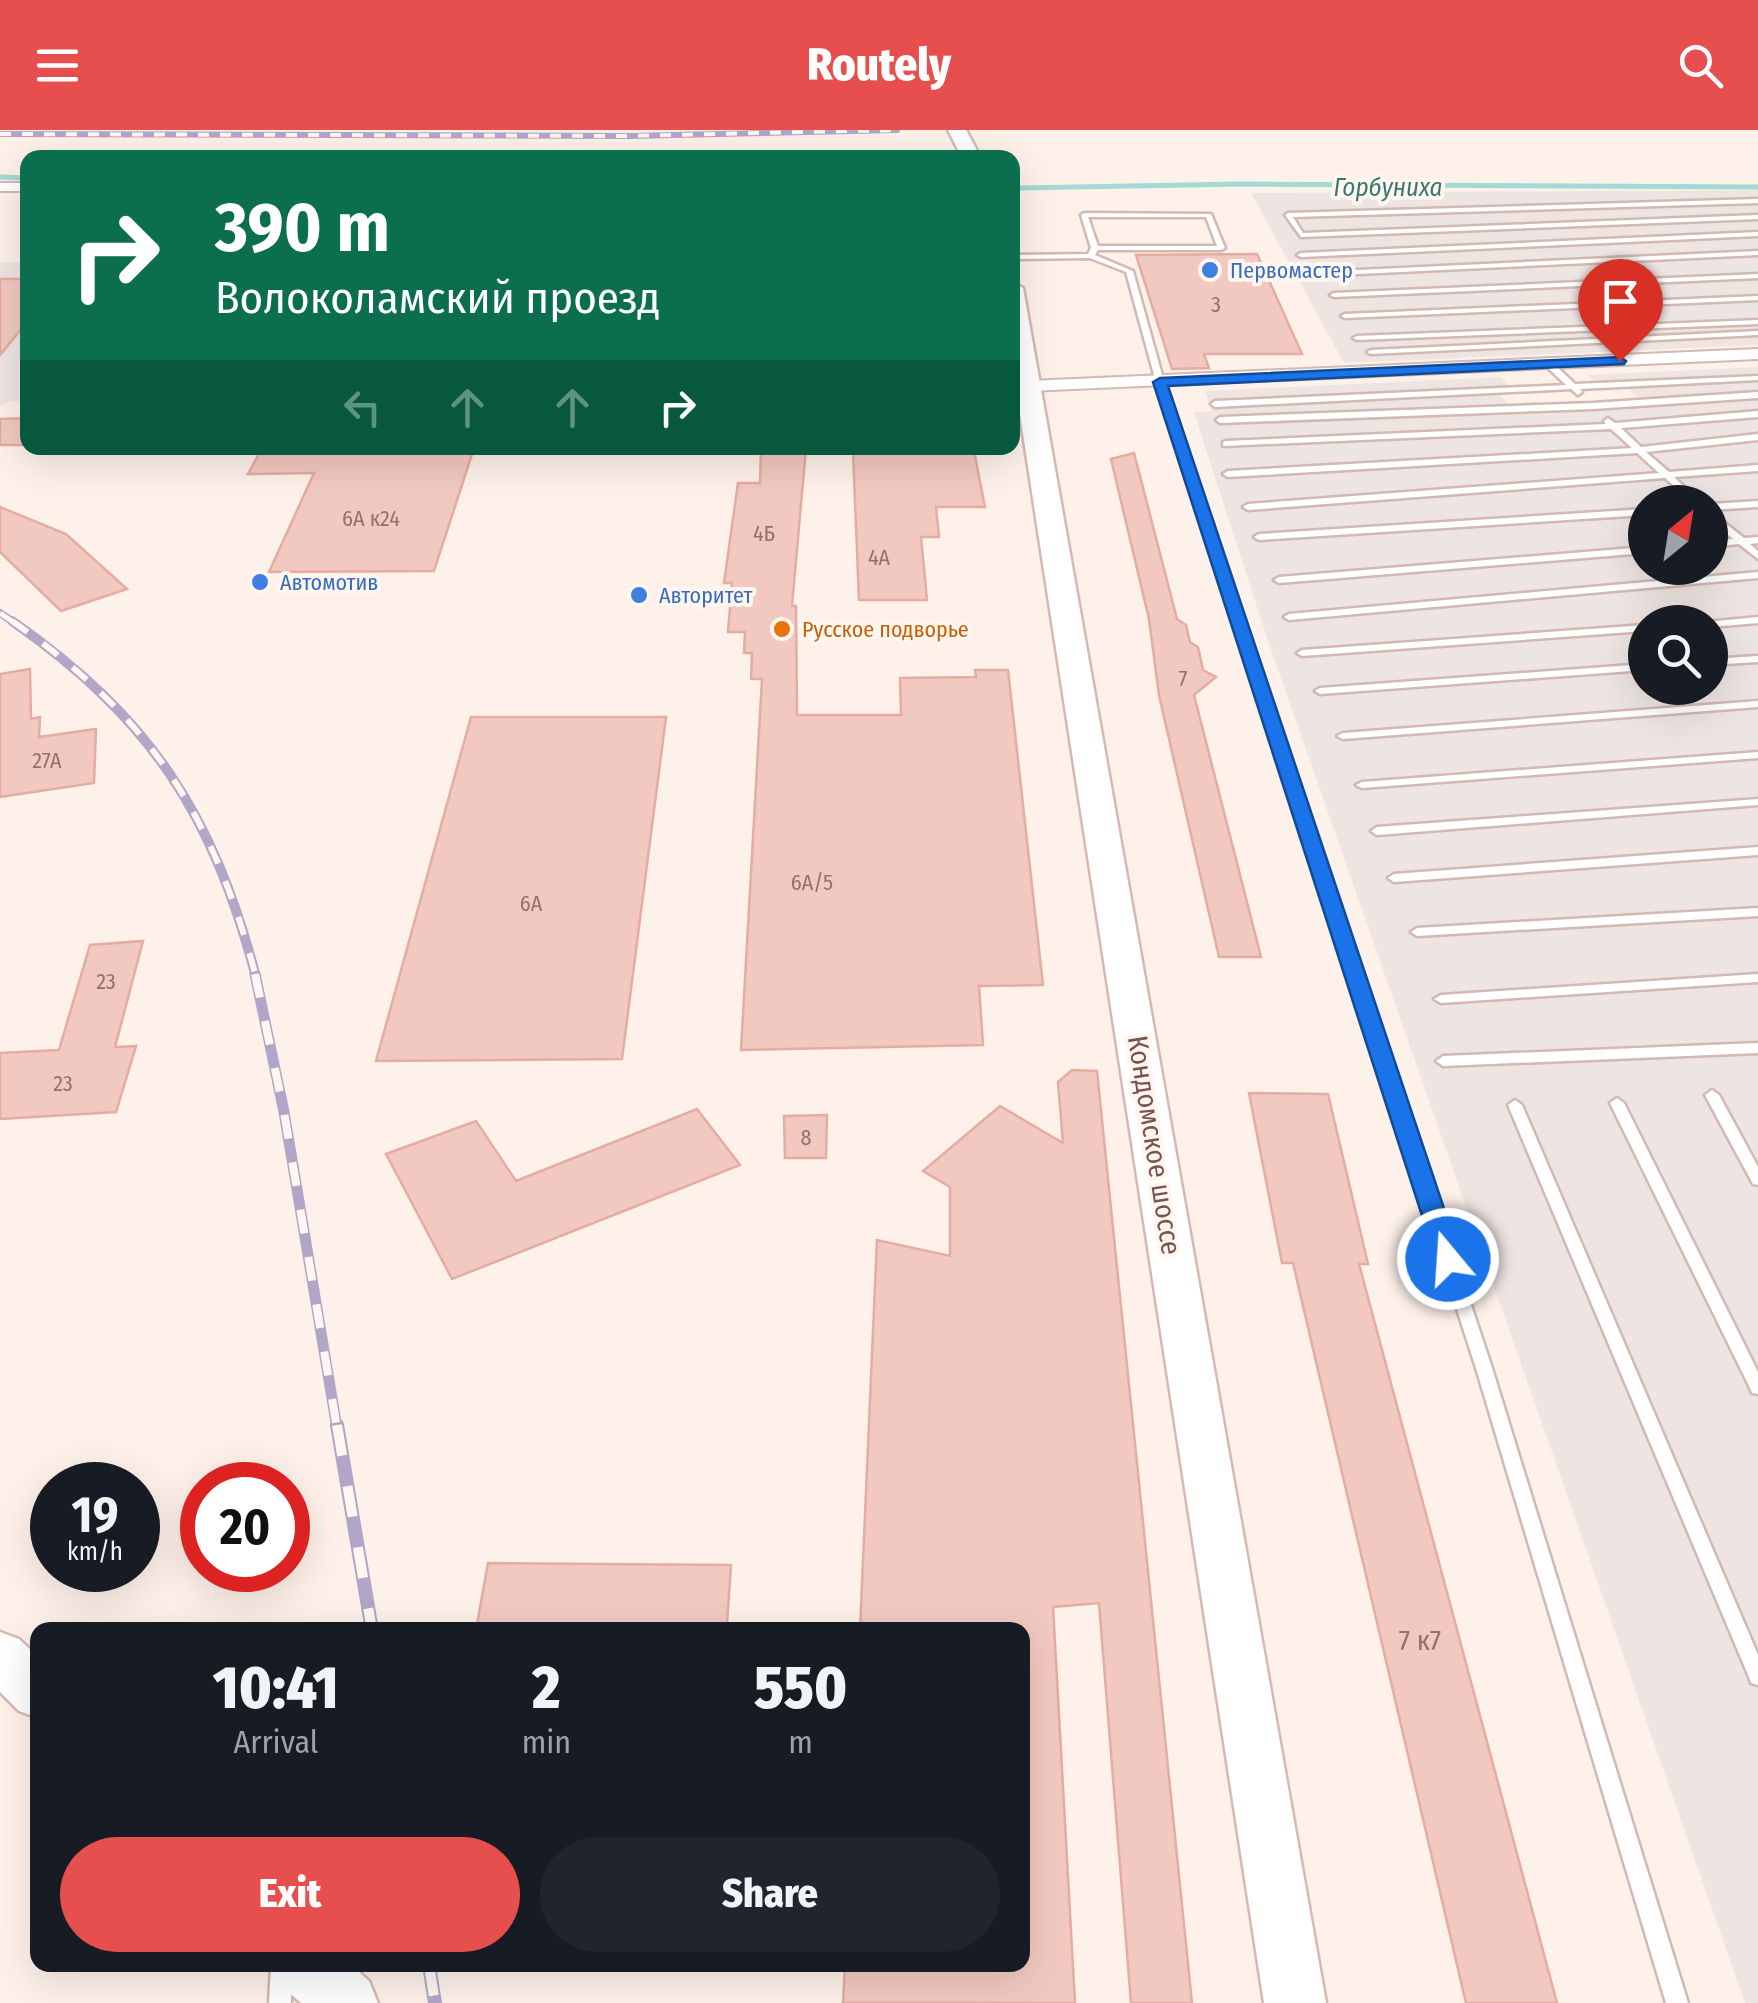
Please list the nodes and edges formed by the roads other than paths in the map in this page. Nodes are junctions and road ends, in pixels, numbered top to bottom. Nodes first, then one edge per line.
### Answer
1 (1675, 200) junction
2 (1758, 201) edge
3 (1124, 215) junction
4 (1168, 215) junction
5 (1702, 216) junction
6 (1758, 217) edge
7 (1758, 234) edge
8 (1730, 236) junction
9 (1134, 248) junction
10 (1179, 248) junction
11 (1093, 252) junction
12 (1758, 253) edge
13 (1301, 255) dead end
14 (1020, 257) edge
15 (1316, 274) dead end
16 (1758, 276) edge
17 (1334, 295) dead end
18 (1758, 298) edge
19 (1345, 316) dead end
20 (1758, 322) edge
21 (1758, 333) edge
22 (1020, 337) edge
23 (1357, 338) dead end
24 (1370, 352) dead end
25 (1758, 354) edge
26 (1550, 364) junction
27 (1758, 378) edge
28 (1160, 382) junction
29 (1028, 386) junction
30 (1574, 388) junction
31 (1758, 395) edge
32 (1215, 404) dead end
33 (1593, 406) junction
34 (1758, 414) edge
35 (1220, 420) dead end
36 (1612, 426) junction
37 (1758, 437) edge
38 (1226, 444) dead end
39 (1636, 450) junction
40 (1758, 468) edge
41 (1228, 474) dead end
42 (1666, 477) junction
43 (1676, 485) edge
44 (1758, 504) edge
45 (1248, 507) dead end
46 (1728, 508) edge
47 (1628, 513) edge
48 (1728, 528) edge
49 (1259, 537) dead end
50 (1758, 540) edge
51 (1742, 542) junction
52 (1728, 543) edge
53 (1628, 551) edge
54 (1758, 556) edge
55 (1758, 575) edge
56 (1279, 580) dead end
57 (1289, 617) dead end
58 (1758, 620) edge
59 (1728, 622) edge
60 (1628, 629) edge
61 (1302, 654) dead end
62 (1758, 659) edge
63 (1728, 661) edge
64 (1628, 668) edge
65 (1320, 692) dead end
66 (1758, 704) edge
67 (1343, 736) dead end
68 (1758, 755) edge
69 (1362, 785) dead end
70 (1758, 802) edge
71 (1377, 831) dead end
72 (1758, 852) edge
73 (1394, 878) dead end
74 (1758, 912) edge
75 (1417, 932) dead end
76 (1758, 978) edge
77 (1441, 999) dead end
78 (1758, 1048) edge
79 (1443, 1061) dead end
80 (1712, 1096) dead end
81 (1617, 1103) dead end
82 (1515, 1105) dead end
83 (1758, 1180) edge
84 (1758, 1388) edge
85 (0, 1656) edge
86 (1758, 1676) edge
87 (30, 1685) edge
88 (281, 1972) edge
89 (314, 1972) edge
90 (280, 2003) edge
91 (347, 2003) edge
92 (1295, 2003) edge
93 (1677, 2003) edge

1 - 2 lane
1 - 5 lane
1 - 5 lane
3 - 4 lane
3 - 9 lane
3 - 11 lane
4 - 10 lane
4 - 10 lane
5 - 6 lane
5 - 8 lane
7 - 8 lane
8 - 12 lane
8 - 13 lane
9 - 10 lane
9 - 11 lane
11 - 14 lane
11 - 28 lane
12 - 15 lane
16 - 17 lane
18 - 19 lane
20 - 23 lane
21 - 24 lane
22 - 29 street, Кондомское шоссе
25 - 26 street
26 - 28 street
26 - 30 lane
27 - 30 lane
28 - 29 street
28 - 93 lane
29 - 92 street, Кондомское шоссе
30 - 32 lane
30 - 33 lane
31 - 33 lane
33 - 35 lane
33 - 36 lane
34 - 36 lane
36 - 38 lane
36 - 39 lane
37 - 39 lane
39 - 41 lane
39 - 42 lane
40 - 42 lane
42 - 43 lane
42 - 45 lane
44 - 46 lane
47 - 49 lane
48 - 51 lane
50 - 51 lane
51 - 52 lane
51 - 54 lane
53 - 56 lane
55 - 57 lane
58 - 59 lane
60 - 61 lane
62 - 63 lane
64 - 65 lane
66 - 67 lane
68 - 69 lane
70 - 71 lane
72 - 73 lane
74 - 75 lane
76 - 77 lane
78 - 79 lane
80 - 83 lane
81 - 84 lane
82 - 86 lane
85 - 87 street
88 - 90 lane
89 - 91 street

